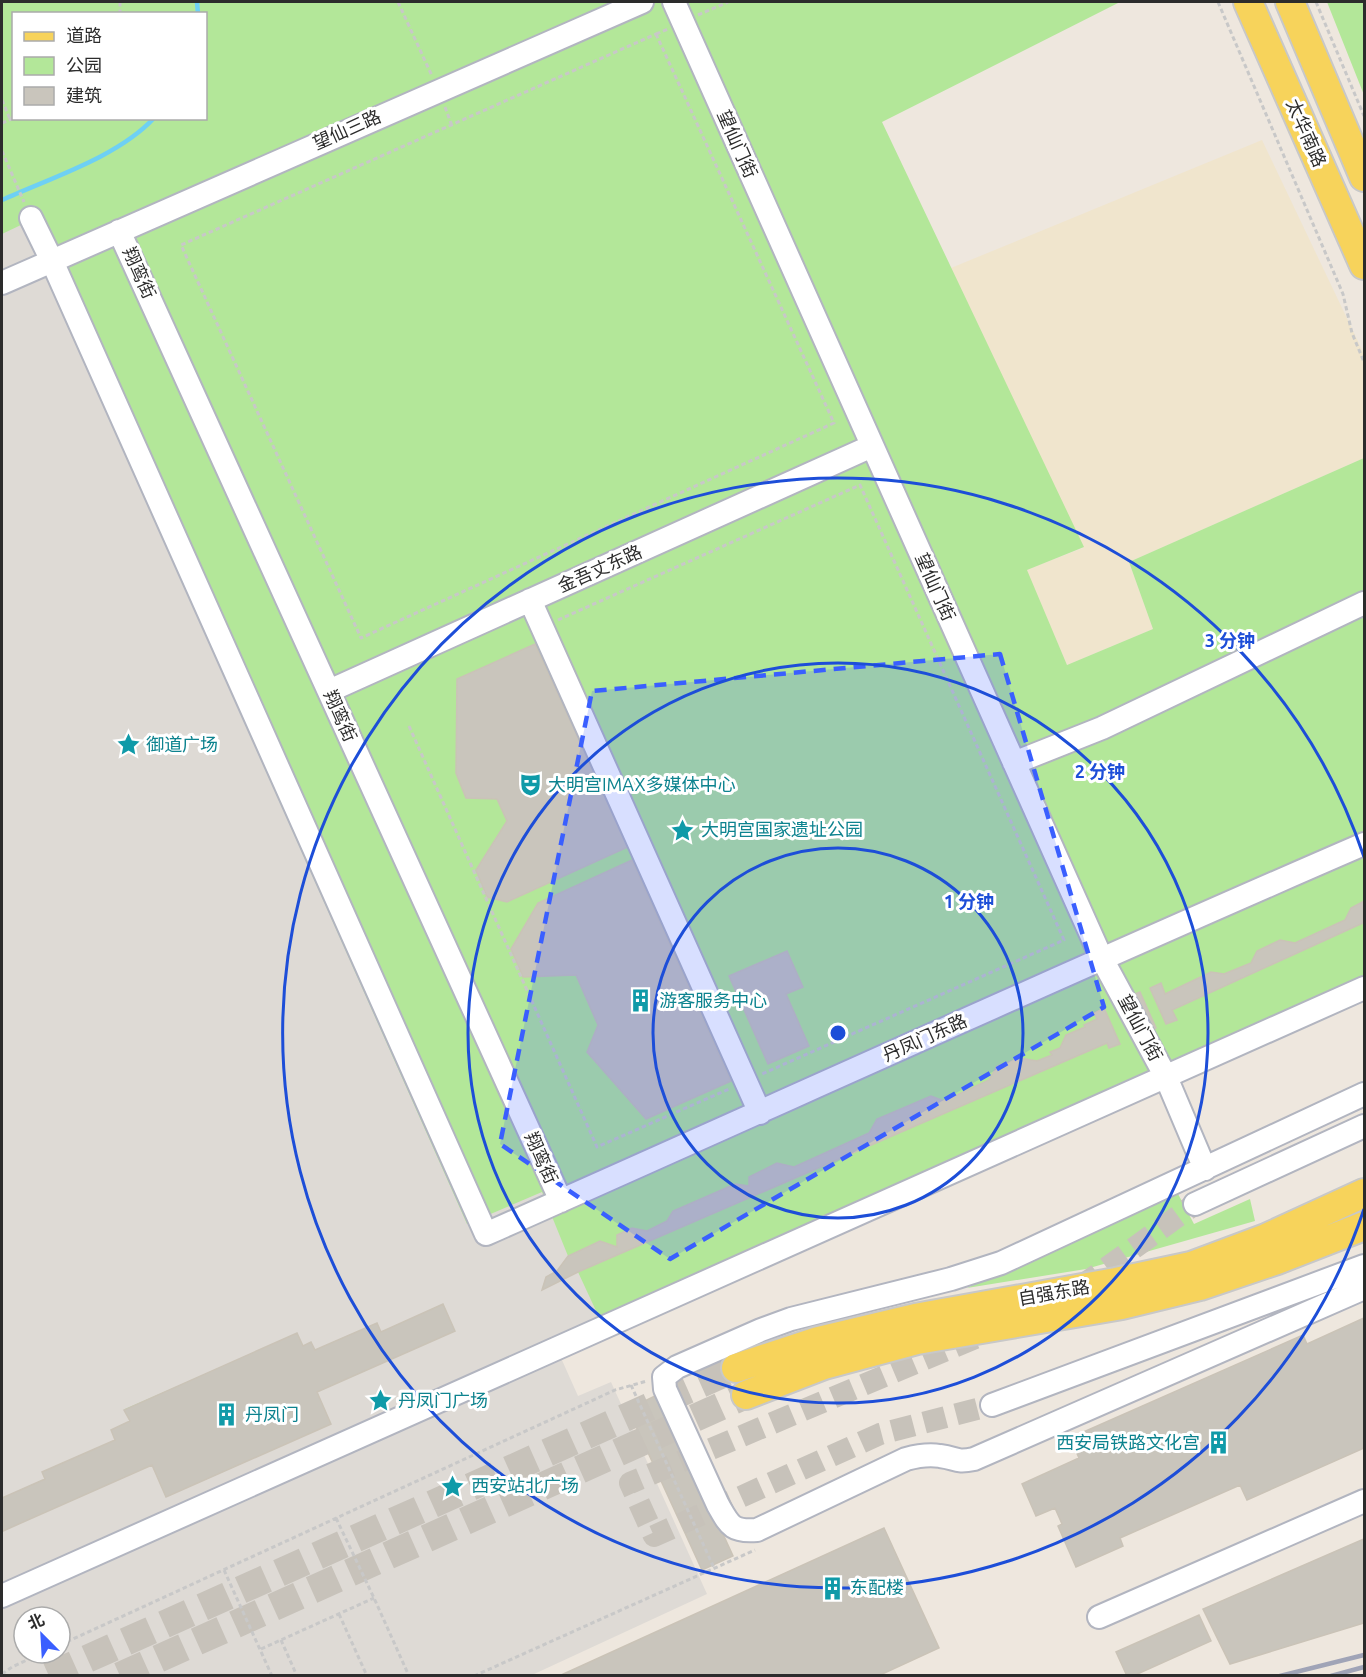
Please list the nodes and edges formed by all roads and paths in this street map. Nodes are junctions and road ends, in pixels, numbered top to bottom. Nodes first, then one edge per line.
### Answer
1 (398, 2) edge
2 (642, 2) edge
3 (674, 2) edge
4 (1218, 2) edge
5 (1248, 2) edge
6 (1290, 2) edge
7 (1316, 2) edge
8 (438, 90) junction
9 (2, 100) edge
10 (1365, 116) edge
11 (12, 118) edge
12 (2, 123) edge
13 (2, 151) edge
14 (1365, 177) edge
15 (31, 218) joint
16 (119, 231) junction
17 (181, 245) joint
18 (52, 261) junction
19 (1365, 265) edge
20 (2, 283) edge
21 (1365, 362) edge
22 (872, 446) junction
23 (530, 600) junction
24 (1365, 603) edge
25 (542, 627) junction
26 (329, 692) junction
27 (409, 726) dead end
28 (1014, 763) junction
29 (1365, 843) edge
30 (1101, 957) junction
31 (1365, 988) edge
32 (1166, 1077) junction
33 (746, 1081) junction
34 (1365, 1094) edge
35 (760, 1113) junction
36 (1365, 1126) edge
37 (1205, 1169) junction
38 (1365, 1193) edge
39 (561, 1201) junction
40 (1195, 1204) tunnel mouth
41 (1365, 1226) edge
42 (1365, 1266) edge
43 (1365, 1288) edge
44 (736, 1368) tunnel mouth
45 (663, 1377) junction
46 (631, 1385) junction
47 (746, 1395) tunnel mouth
48 (992, 1406) tunnel mouth
49 (1365, 1501) edge
50 (336, 1518) junction
51 (757, 1530) junction
52 (714, 1568) junction
53 (224, 1570) junction
54 (2, 1596) edge
55 (374, 1598) junction
56 (339, 1614) junction
57 (1099, 1617) dead end
58 (72, 1640) edge
59 (281, 1640) junction
60 (261, 1649) junction
61 (16, 1665) edge
62 (2, 1674) edge
63 (272, 1676) edge
64 (297, 1676) edge
65 (367, 1676) edge
66 (409, 1676) edge
67 (474, 1676) edge

1 - 8 path
2 - 8 street, 望仙三路
3 - 22 street, 望仙门街
4 - 21 path
5 - 19 main road, 太华南路
6 - 14 main road, 太华南路
7 - 10 path
8 - 16 street, 望仙三路
9 - 11 path
11 - 12 path
13 - 15 path
15 - 18 street
16 - 18 street, 望仙三路
16 - 26 street, 翔鸾街
17 - 17 path
18 - 20 street, 望仙三路
18 - 39 street, 丹凤门东路
22 - 23 street, 金吾丈东路
22 - 28 street, 望仙门街
23 - 25 street
23 - 26 street, 金吾丈东路
24 - 28 street
25 - 33 street
25 - 33 path
26 - 39 street, 翔鸾街
27 - 33 path
28 - 30 street, 望仙门街
29 - 30 street, 丹凤门东路
30 - 32 street, 望仙门街
30 - 35 street, 丹凤门东路
31 - 32 street
32 - 37 street, 望仙门街
32 - 54 street
33 - 35 street
34 - 37 street
35 - 39 street, 丹凤门东路
36 - 40 street
37 - 45 street
38 - 44 main road, 自强东路
41 - 47 main road, 自强东路
42 - 48 street
43 - 51 street
45 - 46 path
45 - 51 street
46 - 50 path
46 - 52 path
49 - 57 street
50 - 53 path
50 - 55 path
51 - 52 path
52 - 67 path
53 - 58 path
53 - 60 path
55 - 56 path
55 - 66 path
56 - 59 path
56 - 65 path
59 - 60 path
59 - 64 path
60 - 63 path
61 - 62 path

